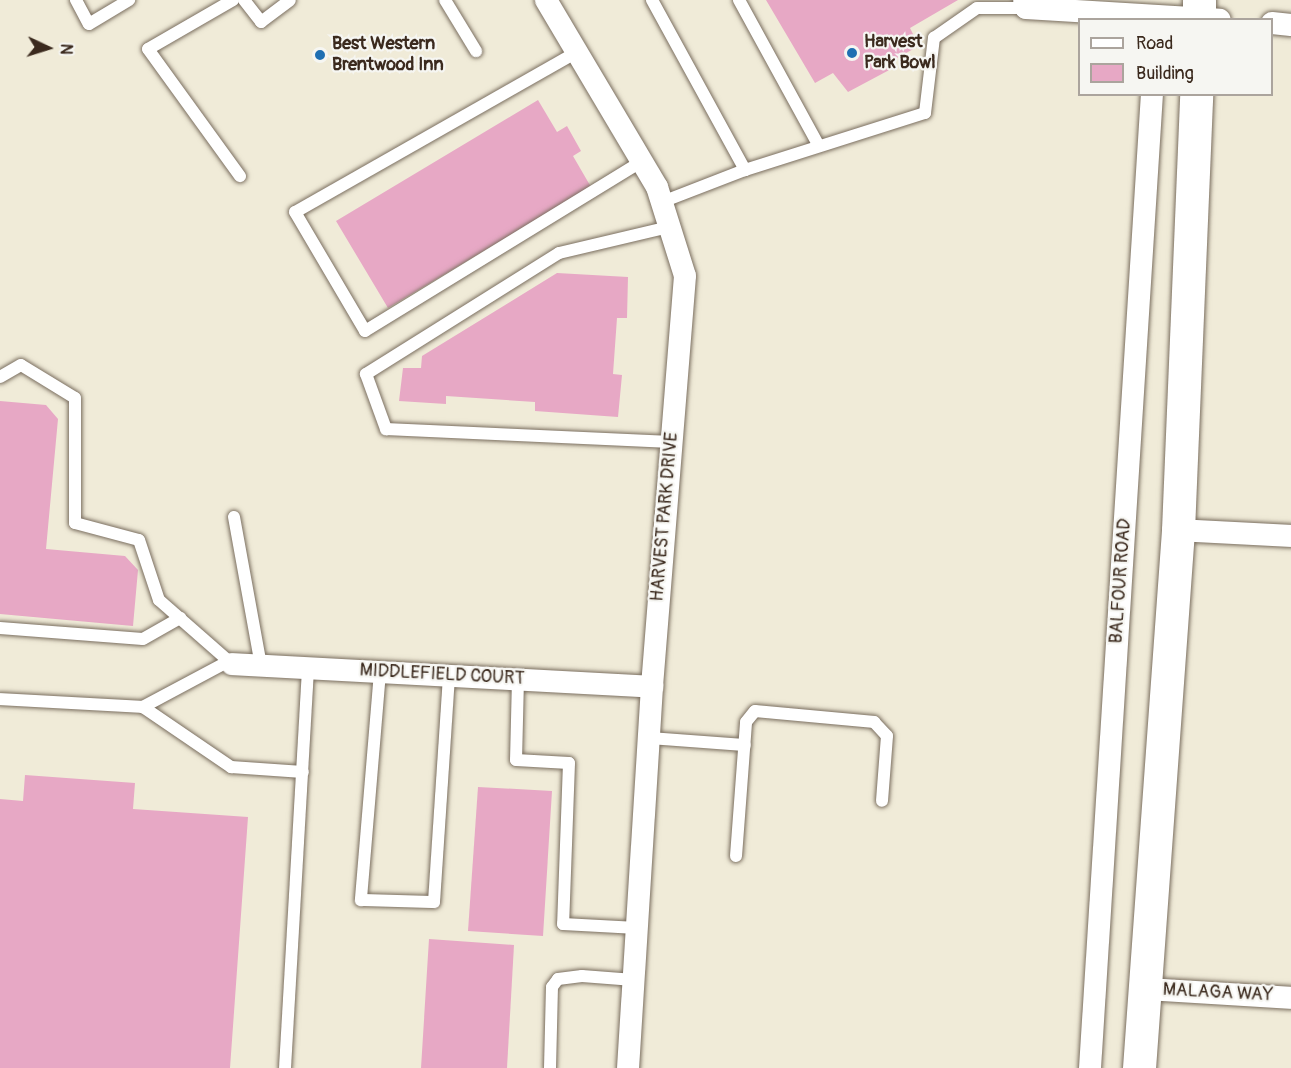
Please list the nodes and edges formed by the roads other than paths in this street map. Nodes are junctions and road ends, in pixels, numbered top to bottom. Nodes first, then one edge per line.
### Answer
1 (76, 0) edge
2 (129, 0) edge
3 (233, 0) edge
4 (244, 0) edge
5 (290, 0) edge
6 (445, 0) edge
7 (546, 0) edge
8 (652, 0) edge
9 (739, 0) edge
10 (1025, 4) edge
11 (1080, 6) edge
12 (1159, 12) edge
13 (1204, 14) edge
14 (1273, 23) edge
15 (1291, 25) edge
16 (476, 51) dead end
17 (577, 52) junction
18 (1152, 96) edge
19 (1196, 96) edge
20 (819, 146) junction
21 (642, 161) junction
22 (745, 170) junction
23 (240, 176) dead end
24 (662, 202) junction
25 (669, 226) junction
26 (0, 378) edge
27 (671, 442) junction
28 (234, 517) dead end
29 (1178, 530) junction
30 (1291, 536) edge
31 (180, 618) junction
32 (0, 628) edge
33 (230, 663) junction
34 (261, 665) junction
35 (308, 668) junction
36 (380, 672) junction
37 (449, 675) junction
38 (518, 679) junction
39 (652, 687) junction
40 (0, 699) edge
41 (143, 707) junction
42 (649, 738) junction
43 (745, 745) junction
44 (303, 772) junction
45 (882, 801) dead end
46 (736, 855) dead end
47 (637, 928) junction
48 (634, 980) junction
49 (1145, 989) junction
50 (1291, 998) edge
51 (285, 1068) edge
52 (550, 1068) edge
53 (628, 1068) edge
54 (1090, 1068) edge
55 (1139, 1068) edge

1 - 2 lane
3 - 23 lane
4 - 5 lane
6 - 16 lane
7 - 17 street, HARVEST PARK DRIVE
8 - 22 lane
9 - 20 lane
10 - 11 street
10 - 20 lane
11 - 12 street
12 - 13 street
14 - 15 street
17 - 21 street, HARVEST PARK DRIVE
17 - 21 lane
18 - 54 street, BALFOUR ROAD
19 - 29 street
20 - 22 lane
21 - 24 street, HARVEST PARK DRIVE
22 - 24 lane
24 - 25 street, HARVEST PARK DRIVE
25 - 27 street, HARVEST PARK DRIVE
25 - 27 lane
26 - 31 lane
27 - 39 street, HARVEST PARK DRIVE
28 - 34 lane
29 - 30 street
29 - 49 street
31 - 32 lane
31 - 33 lane
33 - 34 street, MIDDLEFIELD COURT
33 - 41 lane
34 - 35 street, MIDDLEFIELD COURT
35 - 36 street, MIDDLEFIELD COURT
35 - 44 lane
36 - 37 street, MIDDLEFIELD COURT
36 - 37 lane
37 - 38 street, MIDDLEFIELD COURT
38 - 39 street, MIDDLEFIELD COURT
38 - 47 lane
39 - 42 street, HARVEST PARK DRIVE
40 - 41 lane
41 - 44 lane
42 - 43 lane
42 - 47 street, HARVEST PARK DRIVE
43 - 45 lane
43 - 46 lane
44 - 51 lane
47 - 48 street, HARVEST PARK DRIVE
48 - 52 lane
48 - 53 street, HARVEST PARK DRIVE
49 - 50 street, MALAGA WAY
49 - 55 street

